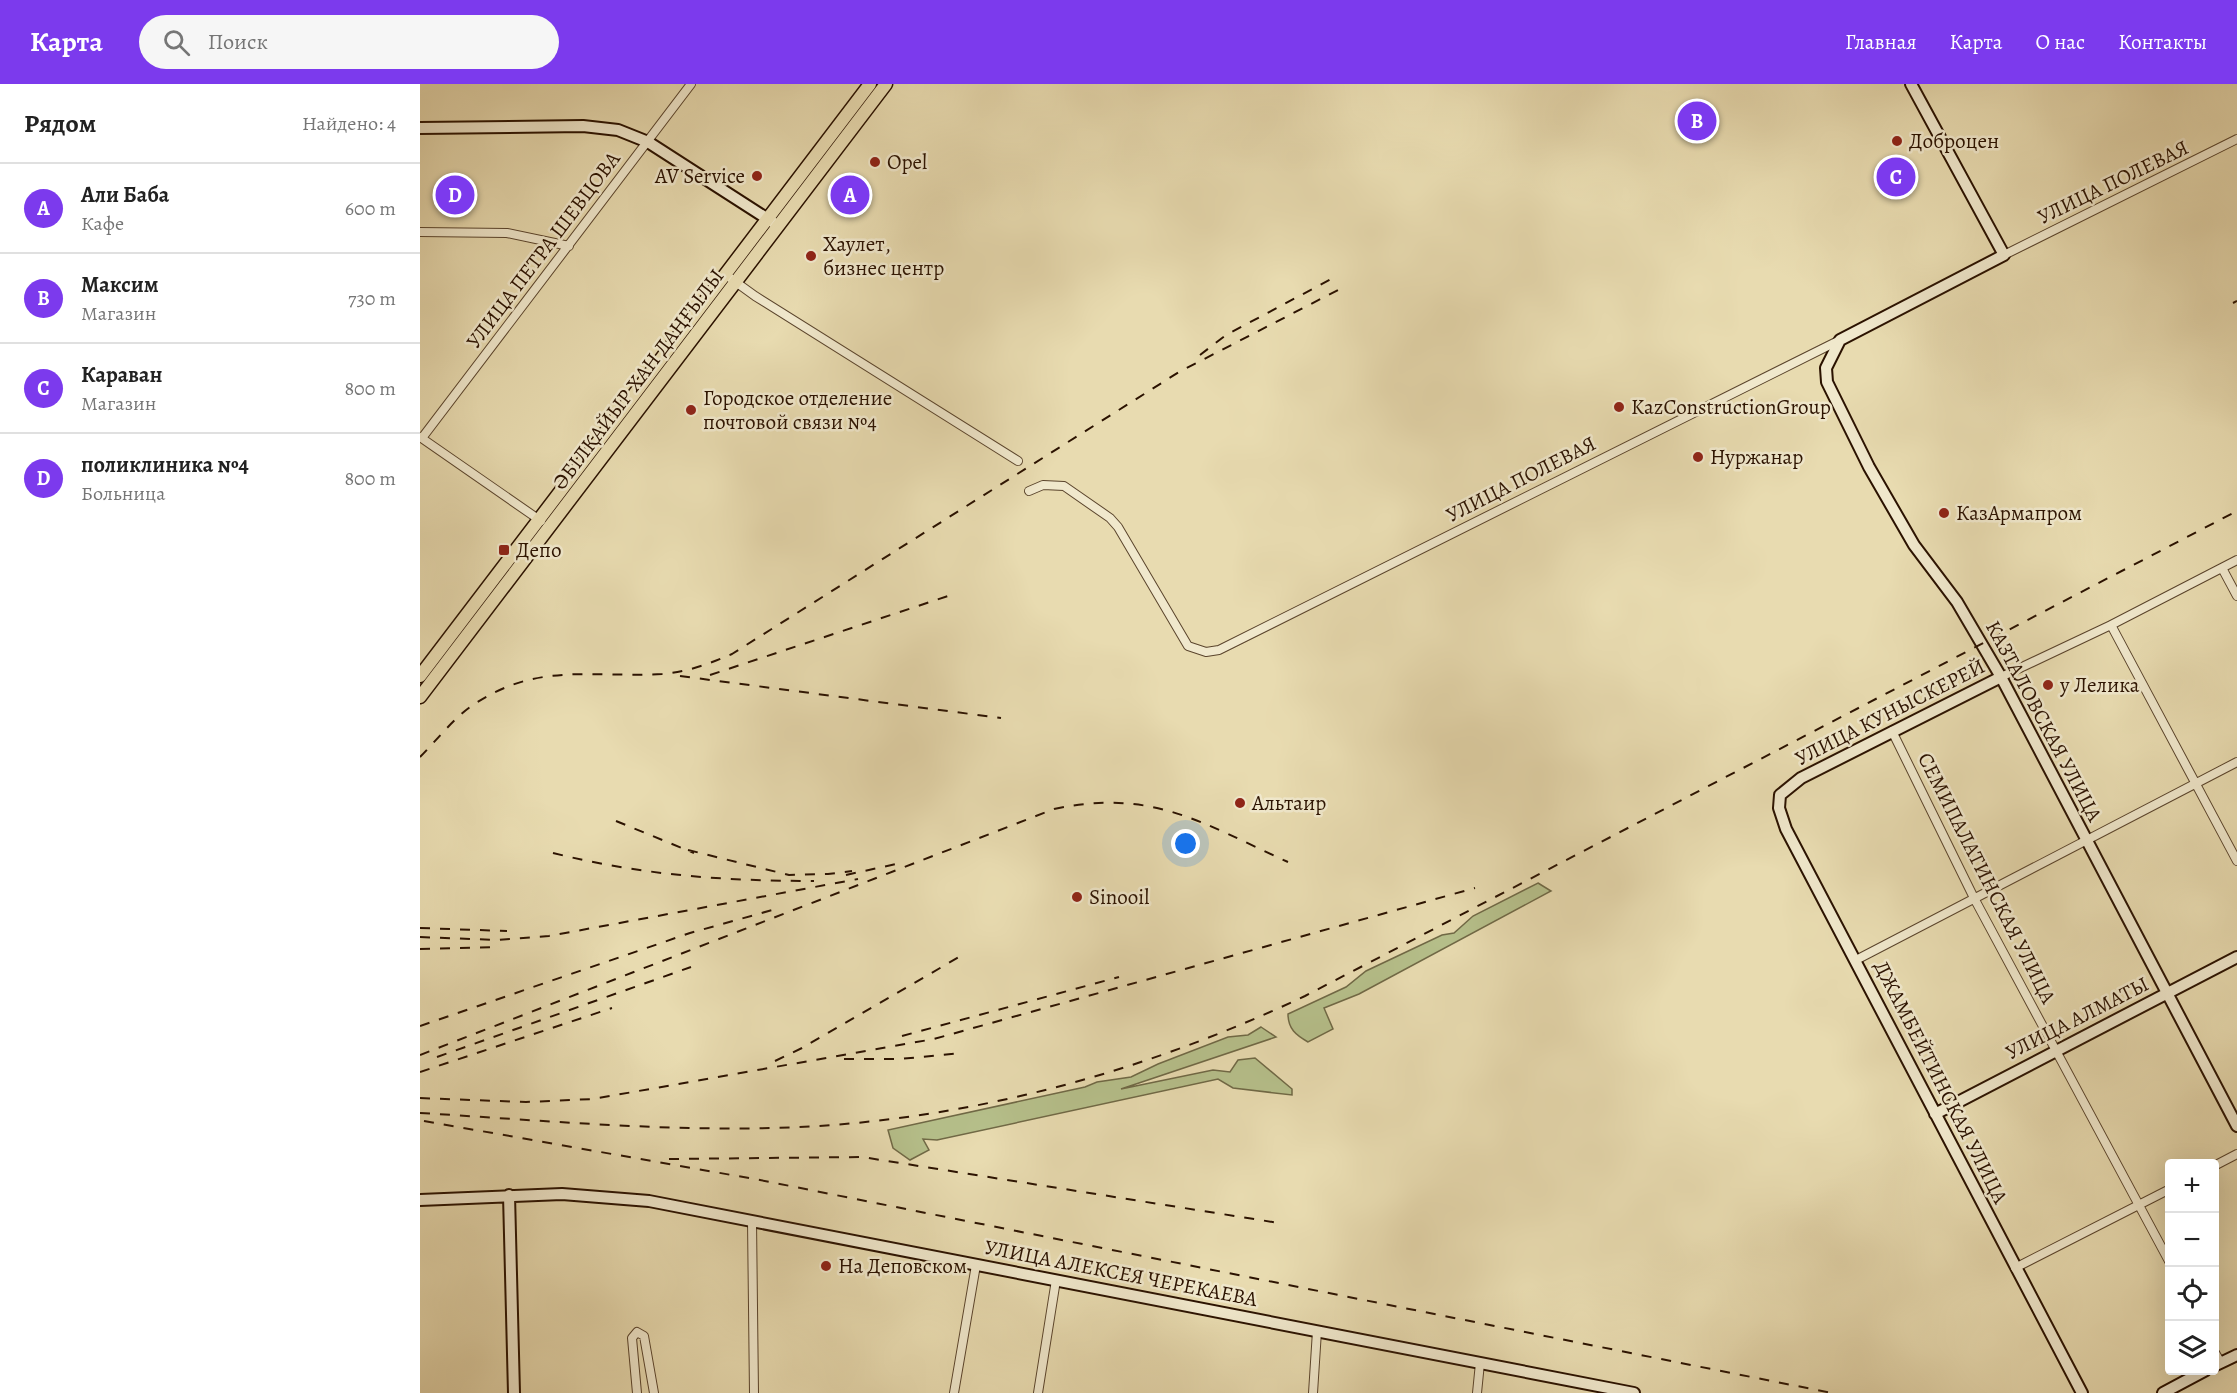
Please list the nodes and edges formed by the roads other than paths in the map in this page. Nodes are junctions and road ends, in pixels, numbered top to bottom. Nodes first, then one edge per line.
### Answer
1 (691, 84) edge
2 (870, 84) edge
3 (886, 84) edge
4 (1911, 84) edge
5 (420, 128) edge
6 (2237, 139) edge
7 (648, 141) junction
8 (767, 220) junction
9 (779, 226) junction
10 (420, 232) edge
11 (569, 246) junction
12 (2004, 255) junction
13 (731, 279) junction
14 (1840, 340) junction
15 (421, 437) edge
16 (1018, 461) dead end
17 (1029, 491) dead end
18 (545, 524) junction
19 (2237, 560) edge
20 (2222, 568) junction
21 (2237, 596) edge
22 (2111, 625) junction
23 (420, 676) edge
24 (2001, 677) junction
25 (420, 697) edge
26 (1892, 731) junction
27 (2237, 762) edge
28 (2197, 783) junction
29 (1786, 788) joint
30 (2086, 840) junction
31 (2237, 861) edge
32 (1974, 898) junction
33 (2237, 957) edge
34 (1856, 960) junction
35 (2169, 993) junction
36 (2057, 1051) junction
37 (1935, 1114) junction
38 (2237, 1126) edge
39 (2237, 1154) edge
40 (2219, 1163) edge
41 (2165, 1191) edge
42 (509, 1196) junction
43 (420, 1200) edge
44 (2140, 1205) junction
45 (752, 1221) junction
46 (2165, 1255) edge
47 (976, 1265) junction
48 (2015, 1268) junction
49 (1056, 1280) junction
50 (1317, 1331) junction
51 (2237, 1355) edge
52 (1480, 1363) junction
53 (2219, 1364) edge
54 (2198, 1375) edge
55 (514, 1393) edge
56 (637, 1393) edge
57 (654, 1393) edge
58 (754, 1393) edge
59 (954, 1393) edge
60 (1038, 1393) edge
61 (1313, 1393) edge
62 (1477, 1393) edge
63 (1634, 1393) edge
64 (2082, 1393) edge
65 (2163, 1393) edge

1 - 7 street, УЛИЦА ПЕТРА ШЕВЦОВА
2 - 8 main road, ӘБІЛҚАЙЫР ХАН ДАҢҒЫЛЫ
3 - 9 main road, ӘБІЛҚАЙЫР ХАН ДАҢҒЫЛЫ
4 - 12 street
5 - 7 street
6 - 12 street, УЛИЦА ПОЛЕВАЯ
7 - 8 street
7 - 11 street, УЛИЦА ПЕТРА ШЕВЦОВА
8 - 9 street
8 - 13 main road, ӘБІЛҚАЙЫР ХАН ДАҢҒЫЛЫ
9 - 13 main road, ӘБІЛҚАЙЫР ХАН ДАҢҒЫЛЫ
10 - 11 street
11 - 15 street, УЛИЦА ПЕТРА ШЕВЦОВА
12 - 14 street
13 - 16 street
13 - 18 main road, ӘБІЛҚАЙЫР ХАН ДАҢҒЫЛЫ
14 - 17 street, УЛИЦА ПОЛЕВАЯ
14 - 24 street, КАЗТАЛОВСКАЯ УЛИЦА
15 - 18 street
18 - 23 main road, ӘБІЛҚАЙЫР ХАН ДАҢҒЫЛЫ
18 - 25 main road, ӘБІЛҚАЙЫР ХАН ДАҢҒЫЛЫ
19 - 20 street, УЛИЦА КУНЫСКЕРЕЙ
20 - 21 street
20 - 22 street, УЛИЦА КУНЫСКЕРЕЙ
22 - 24 street, УЛИЦА КУНЫСКЕРЕЙ
22 - 28 street
24 - 26 street, УЛИЦА КУНЫСКЕРЕЙ
24 - 30 street, КАЗТАЛОВСКАЯ УЛИЦА
26 - 29 street, УЛИЦА КУНЫСКЕРЕЙ
26 - 32 street, СЕМИПАЛАТИНСКАЯ УЛИЦА
27 - 28 street
28 - 30 street
28 - 31 street
29 - 34 street, ДЖАМБЕЙТИНСКАЯ УЛИЦА
30 - 32 street
30 - 35 street, КАЗТАЛОВСКАЯ УЛИЦА
32 - 34 street
32 - 36 street, СЕМИПАЛАТИНСКАЯ УЛИЦА
33 - 35 street, УЛИЦА АЛМАТЫ
34 - 37 street, ДЖАМБЕЙТИНСКАЯ УЛИЦА
35 - 36 street, УЛИЦА АЛМАТЫ
35 - 38 street, КАЗТАЛОВСКАЯ УЛИЦА
36 - 37 street, УЛИЦА АЛМАТЫ
36 - 44 street, СЕМИПАЛАТИНСКАЯ УЛИЦА
37 - 48 street, ДЖАМБЕЙТИНСКАЯ УЛИЦА
39 - 40 street
41 - 44 street
42 - 43 street, УЛИЦА АЛЕКСЕЯ ЧЕРЕКАЕВА
42 - 45 street, УЛИЦА АЛЕКСЕЯ ЧЕРЕКАЕВА
42 - 55 street
44 - 46 street, СЕМИПАЛАТИНСКАЯ УЛИЦА
44 - 48 street
45 - 47 street, УЛИЦА АЛЕКСЕЯ ЧЕРЕКАЕВА
45 - 58 street
47 - 49 street, УЛИЦА АЛЕКСЕЯ ЧЕРЕКАЕВА
47 - 59 street
48 - 64 street, ДЖАМБЕЙТИНСКАЯ УЛИЦА
49 - 50 street, УЛИЦА АЛЕКСЕЯ ЧЕРЕКАЕВА
49 - 60 street
50 - 52 street, УЛИЦА АЛЕКСЕЯ ЧЕРЕКАЕВА
50 - 61 street
51 - 53 street
52 - 62 street
52 - 63 street, УЛИЦА АЛЕКСЕЯ ЧЕРЕКАЕВА
54 - 65 street
56 - 57 street

